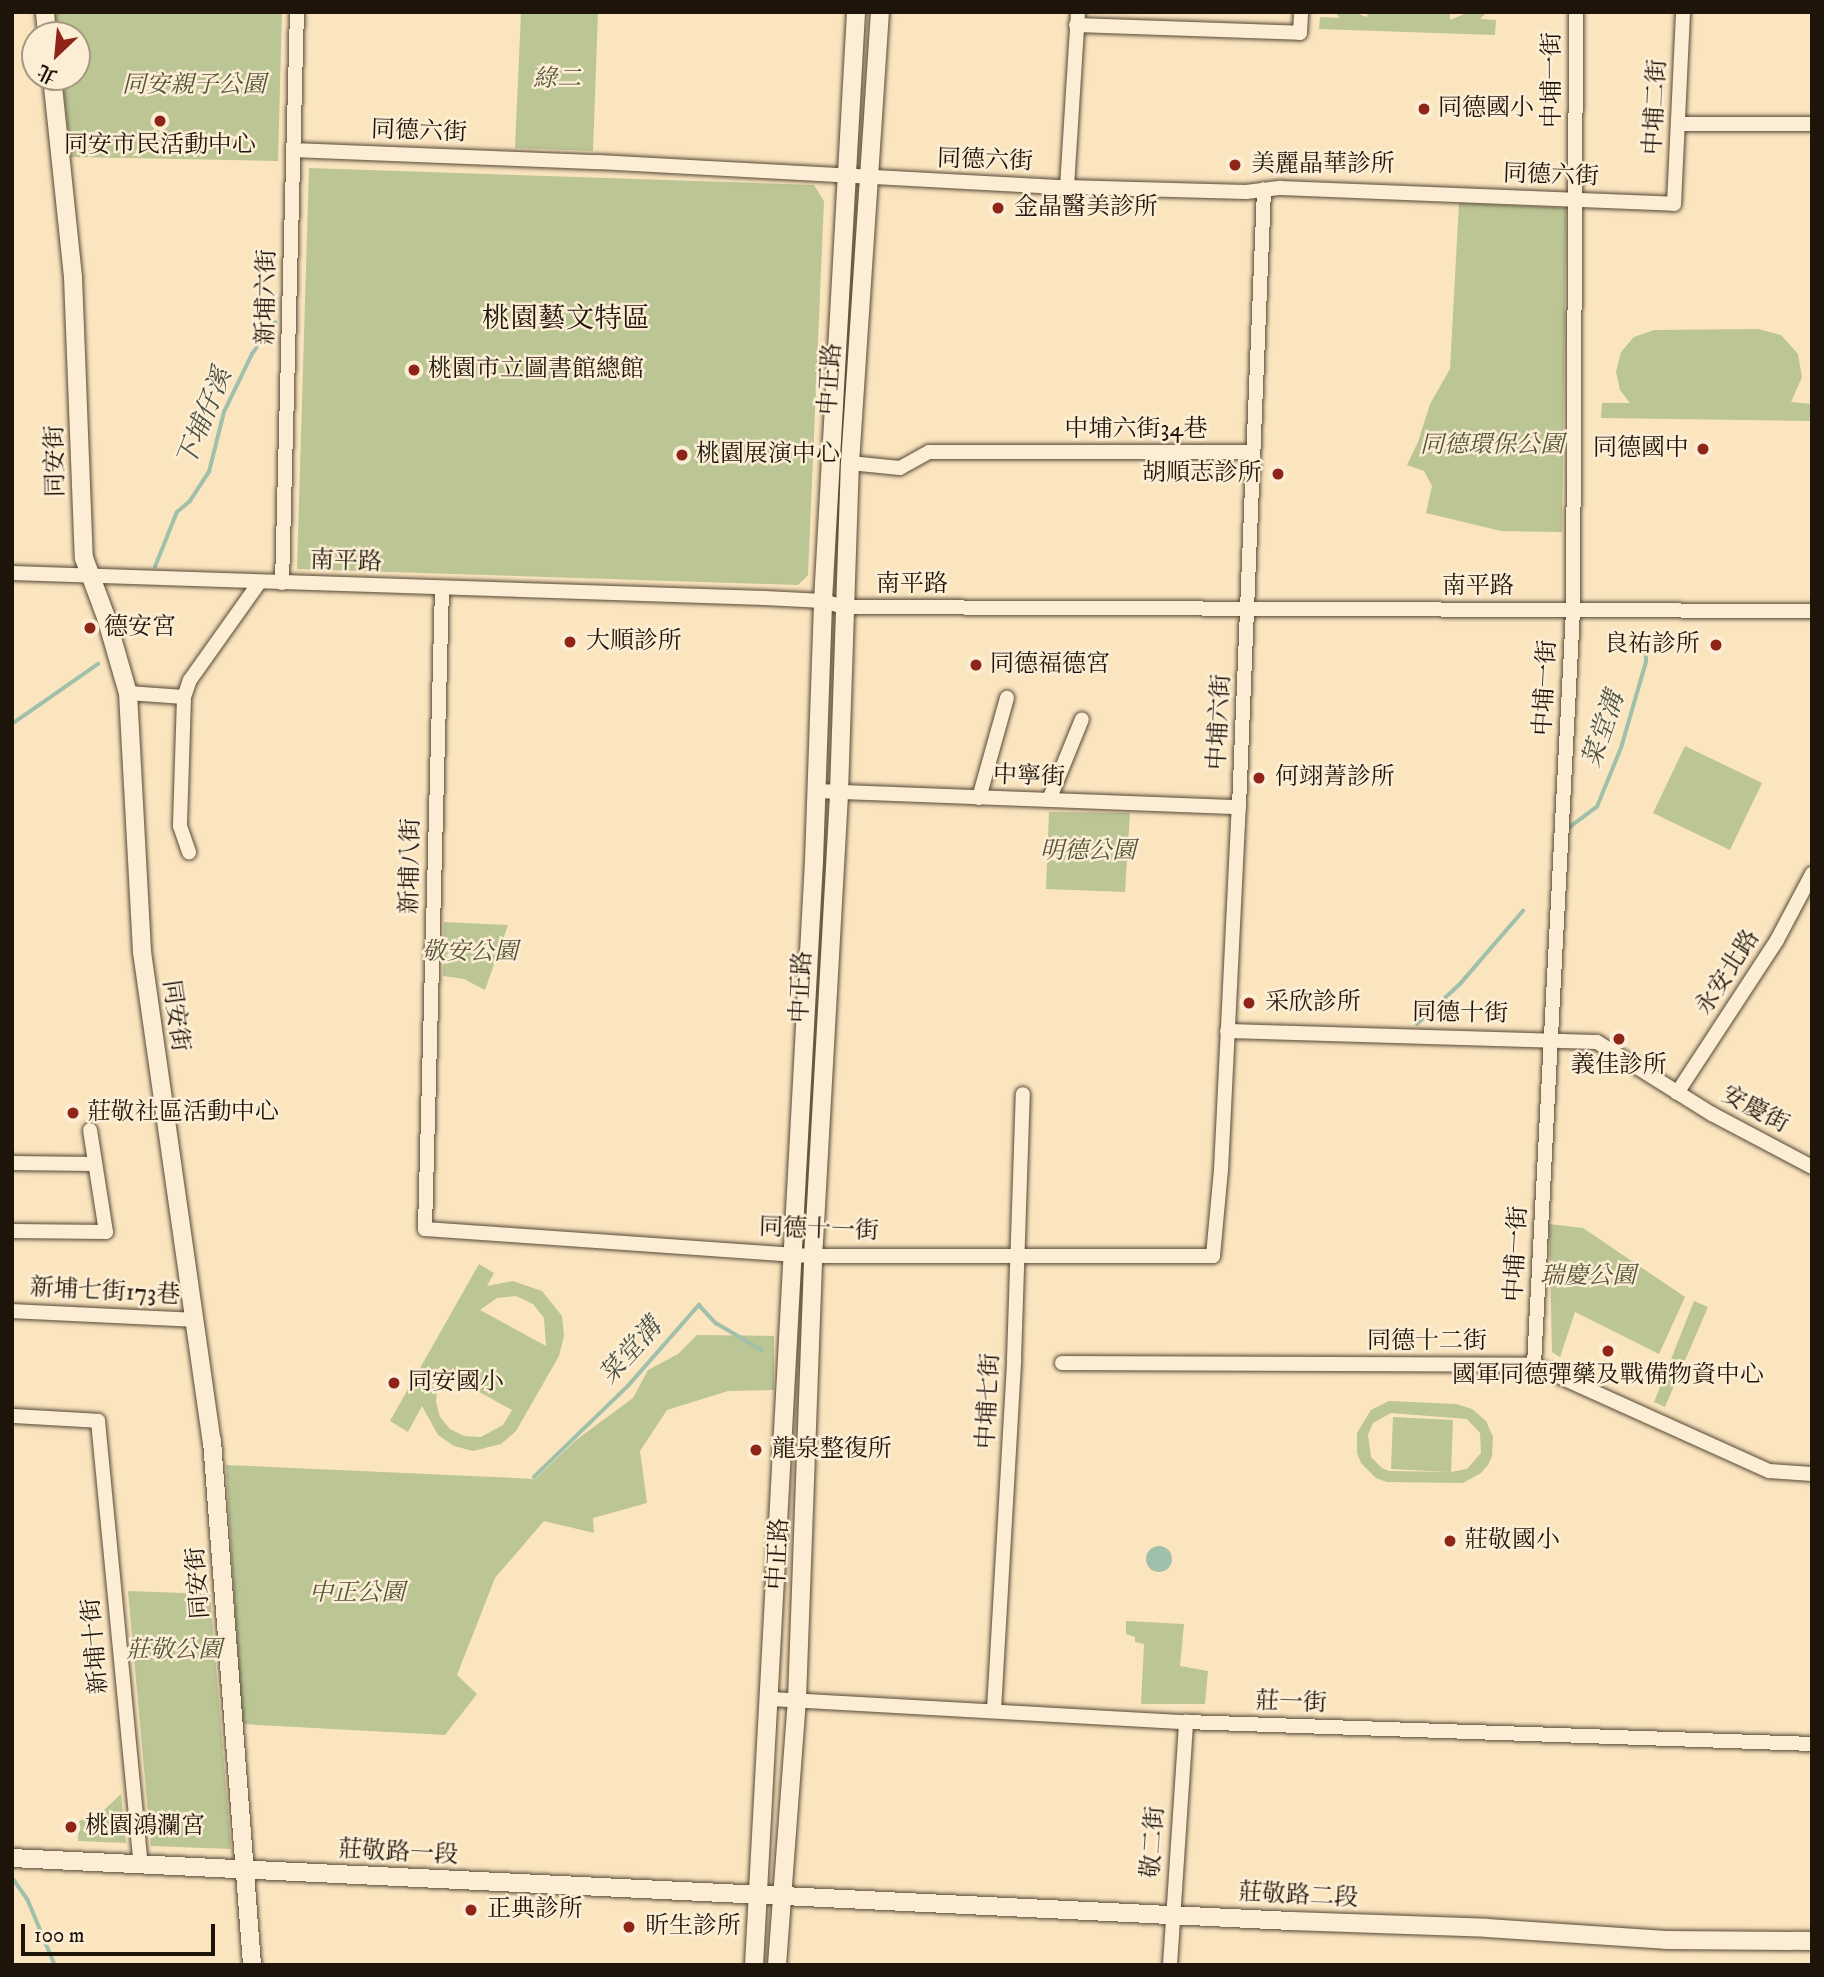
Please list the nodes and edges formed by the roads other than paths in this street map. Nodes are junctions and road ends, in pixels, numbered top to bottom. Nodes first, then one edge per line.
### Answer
1 (297, 12) edge
2 (856, 12) edge
3 (880, 12) edge
4 (1301, 12) edge
5 (1576, 12) edge
6 (1683, 12) edge
7 (1077, 18) edge
8 (53, 91) edge
9 (1678, 124) junction
10 (1812, 124) edge
11 (293, 150) junction
12 (848, 175) junction
13 (869, 179) junction
14 (1067, 187) junction
15 (1264, 190) junction
16 (1576, 200) junction
17 (1674, 204) joint
18 (1253, 452) junction
19 (850, 463) junction
20 (12, 573) edge
21 (89, 576) junction
22 (259, 583) junction
23 (282, 583) junction
24 (442, 588) junction
25 (823, 601) junction
26 (844, 607) junction
27 (1248, 609) junction
28 (1573, 610) junction
29 (1812, 611) edge
30 (128, 693) junction
31 (184, 697) junction
32 (1007, 698) dead end
33 (1082, 719) dead end
34 (817, 791) junction
35 (839, 792) junction
36 (979, 798) junction
37 (1049, 800) junction
38 (1239, 807) junction
39 (189, 852) dead end
40 (1812, 874) edge
41 (1227, 1031) junction
42 (1550, 1039) junction
43 (1677, 1093) junction
44 (1023, 1094) dead end
45 (90, 1130) dead end
46 (12, 1163) edge
47 (95, 1164) junction
48 (1812, 1167) edge
49 (425, 1229) joint
50 (12, 1231) edge
51 (792, 1254) junction
52 (1018, 1254) junction
53 (814, 1256) junction
54 (1213, 1256) joint
55 (12, 1311) edge
56 (197, 1320) junction
57 (1062, 1363) dead end
58 (1534, 1364) junction
59 (12, 1416) edge
60 (1812, 1474) edge
61 (769, 1699) junction
62 (797, 1699) junction
63 (994, 1710) junction
64 (1186, 1723) junction
65 (1812, 1744) edge
66 (12, 1858) edge
67 (141, 1865) junction
68 (245, 1871) junction
69 (757, 1894) junction
70 (782, 1895) junction
71 (1172, 1914) junction
72 (1812, 1941) edge
73 (252, 1965) edge
74 (754, 1965) edge
75 (777, 1965) edge
76 (1170, 1965) edge

1 - 11 street, 新埔六街
2 - 12 street, 中正路
3 - 13 street, 中正路
4 - 7 street
5 - 16 street, 中埔一街
6 - 9 street, 中埔二街
7 - 14 street
8 - 21 street, 同安街
9 - 10 street
9 - 17 street, 中埔二街
11 - 12 street, 同德六街
11 - 23 street, 新埔六街
12 - 13 street, 同德六街
12 - 25 street, 中正路
13 - 14 street, 同德六街
13 - 19 street, 中正路
14 - 15 street, 同德六街
15 - 16 street, 同德六街
15 - 18 street, 中埔六街
16 - 17 street, 同德六街
16 - 28 street, 中埔一街
18 - 19 street, 中埔六街34巷
18 - 27 street, 中埔六街
19 - 26 street, 中正路
20 - 21 street, 南平路
21 - 22 street, 南平路
21 - 30 street, 同安街
22 - 23 street, 南平路
22 - 31 street
23 - 24 street, 南平路
24 - 25 street, 南平路
24 - 49 street, 新埔八街
25 - 26 street, 南平路
25 - 34 street, 中正路
26 - 27 street, 南平路
26 - 35 street, 中正路
27 - 28 street, 南平路
27 - 38 street, 中埔六街
28 - 29 street, 南平路
28 - 42 street, 中埔一街
30 - 31 street
30 - 56 street, 同安街
31 - 39 street
32 - 36 street
33 - 37 street
34 - 35 street, 中寧街
34 - 51 street, 中正路
35 - 36 street, 中寧街
35 - 53 street, 中正路
36 - 37 street, 中寧街
37 - 38 street, 中寧街
38 - 41 street, 中埔六街
40 - 43 street, 永安北路
41 - 42 street, 同德十街
41 - 54 street, 中埔六街
42 - 43 street, 同德十街
42 - 58 street, 中埔一街
43 - 48 street, 安慶街
44 - 52 street, 中埔七街
45 - 47 street
46 - 47 street
47 - 50 street
49 - 51 street, 同德十一街
51 - 53 street, 同德十一街
51 - 61 street, 中正路
52 - 53 street, 同德十一街
52 - 54 street, 同德十一街
52 - 63 street, 中埔七街
53 - 62 street, 中正路
55 - 56 street, 新埔七街173巷
56 - 68 street, 同安街
57 - 58 street, 同德十二街
58 - 60 street, 同德十二街
59 - 67 street, 新埔十街
61 - 62 street, 莊一街
61 - 69 street, 中正路
62 - 63 street, 莊一街
62 - 70 street, 中正路
63 - 64 street, 莊一街
64 - 65 street, 莊一街
64 - 71 street, 敬二街
66 - 67 street, 莊敬路一段
67 - 68 street, 莊敬路一段
68 - 69 street, 莊敬路一段
68 - 73 street, 同安街
69 - 70 street, 莊敬路一段
69 - 74 street, 中正路
70 - 71 street, 莊敬路二段
70 - 75 street, 中正路
71 - 72 street, 莊敬路二段
71 - 76 street, 敬二街

